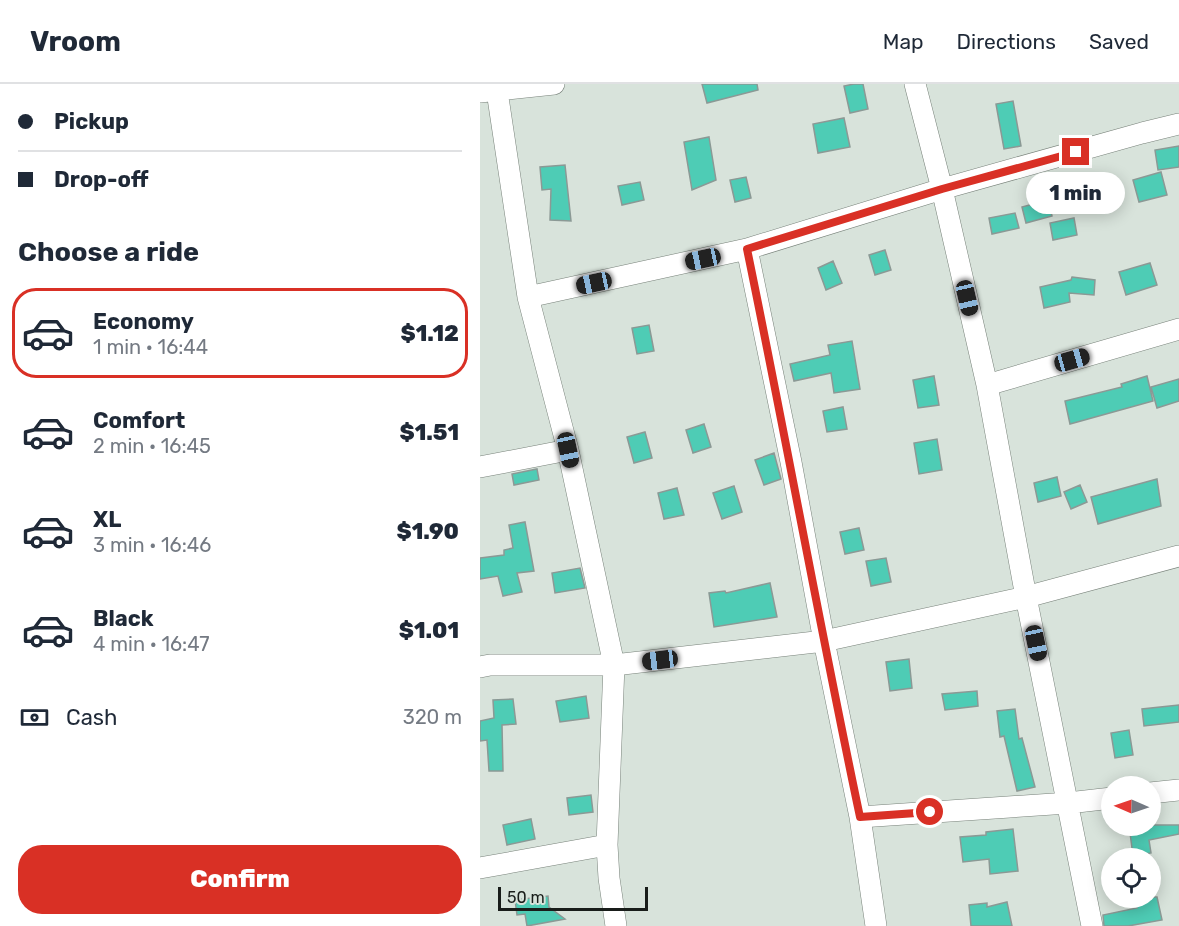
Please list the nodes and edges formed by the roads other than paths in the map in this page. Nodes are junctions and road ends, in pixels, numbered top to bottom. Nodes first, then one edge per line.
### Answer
1 (554, 84) edge
2 (915, 84) edge
3 (488, 92) edge
4 (1179, 124) edge
5 (942, 189) junction
6 (747, 249) junction
7 (528, 297) junction
8 (1179, 328) edge
9 (987, 385) junction
10 (568, 450) junction
11 (480, 467) edge
12 (1179, 556) edge
13 (1026, 597) junction
14 (824, 641) junction
15 (614, 665) junction
16 (480, 667) edge
17 (1179, 790) edge
18 (1161, 792) edge
19 (1101, 799) edge
20 (1068, 803) junction
21 (860, 817) junction
22 (607, 845) junction
23 (480, 868) edge
24 (616, 926) edge
25 (876, 926) edge
26 (1092, 926) edge

1 - 3 street
2 - 5 street
3 - 7 street
4 - 5 street
5 - 6 street
5 - 9 street
6 - 7 street
6 - 14 street
7 - 10 street
8 - 9 street
9 - 13 street
10 - 11 street
10 - 15 street
12 - 13 street
13 - 14 street
13 - 20 street
14 - 15 street
14 - 21 street
15 - 16 street
15 - 22 street
17 - 18 street
19 - 20 street
20 - 21 street
20 - 26 street
21 - 25 street
22 - 23 street
22 - 24 street

